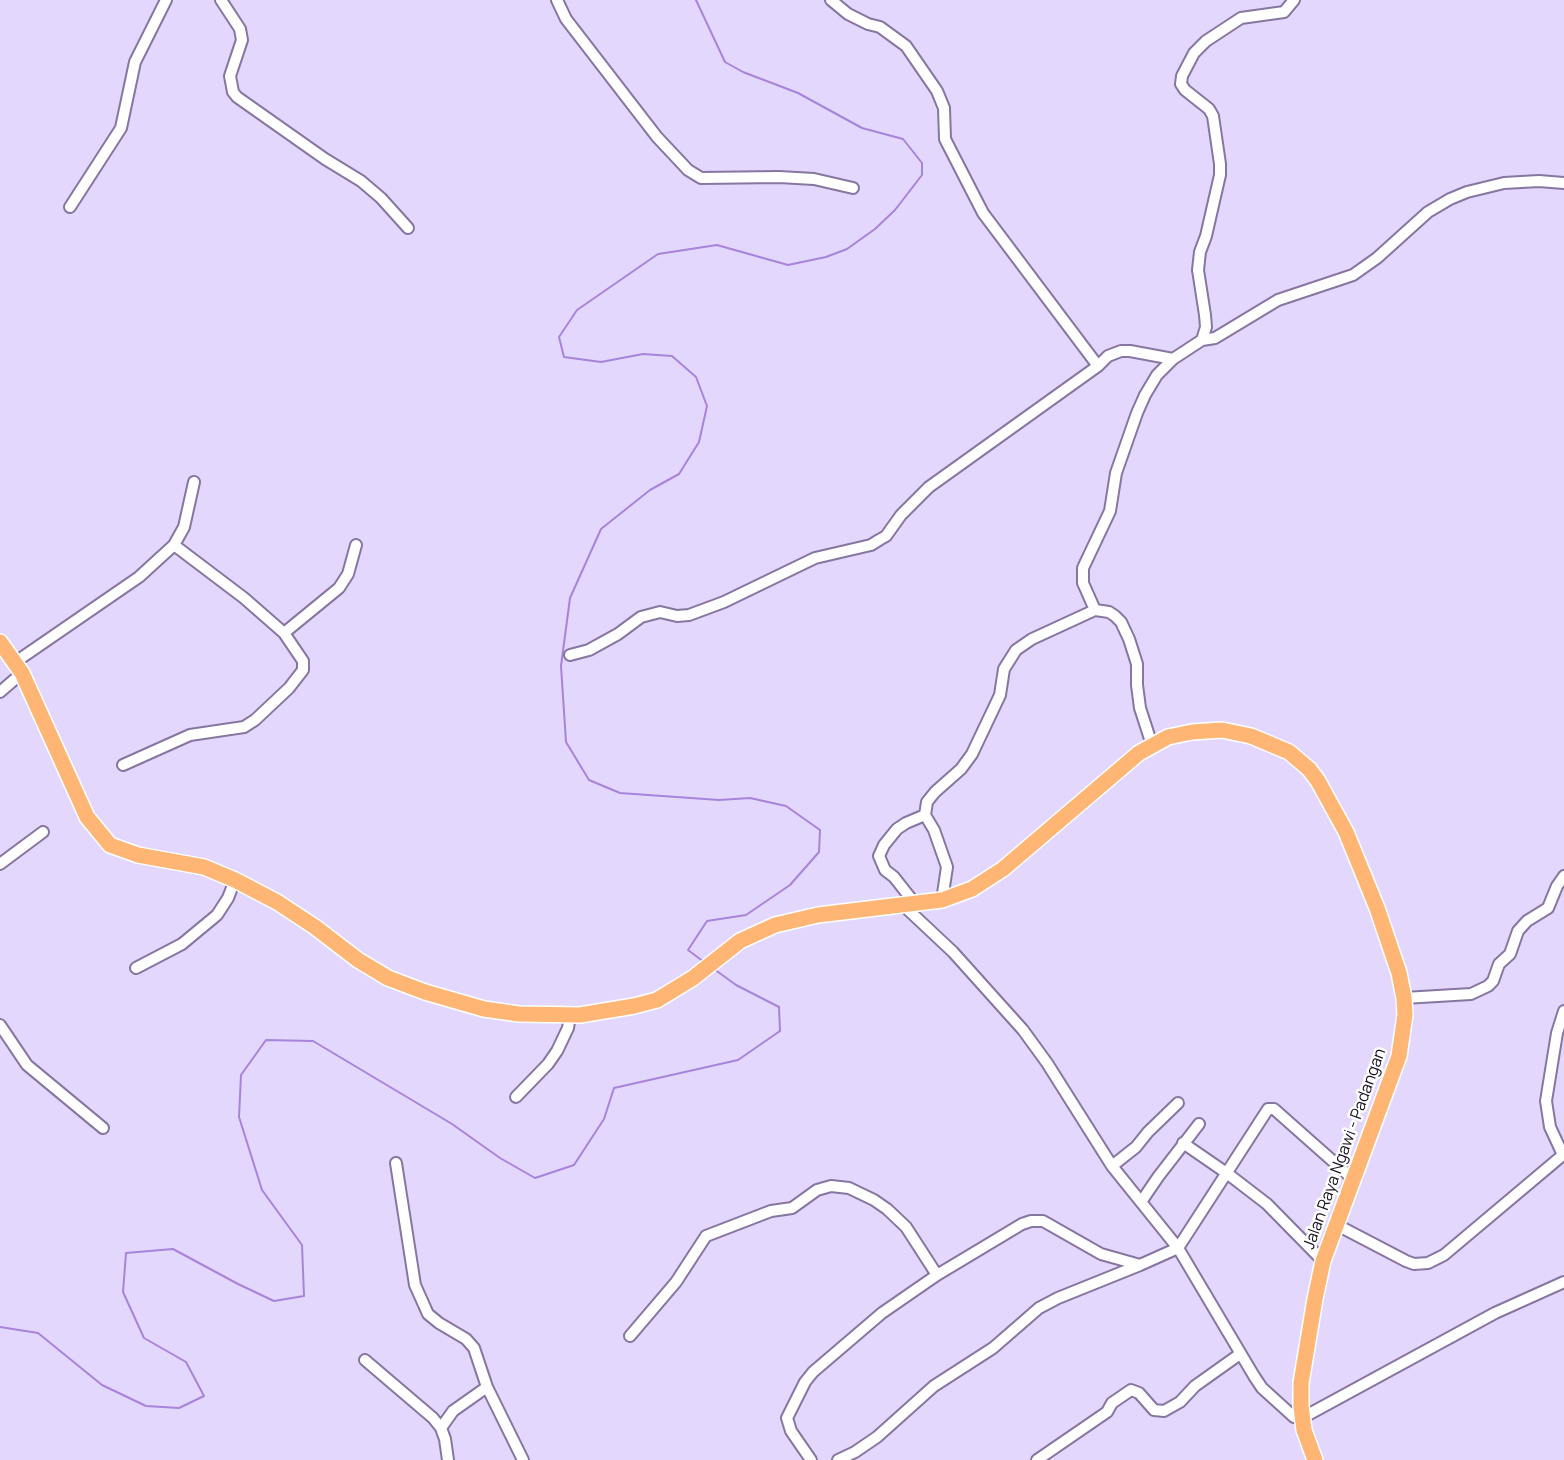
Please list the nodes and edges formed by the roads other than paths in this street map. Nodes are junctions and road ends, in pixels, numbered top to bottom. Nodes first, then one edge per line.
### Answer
1 (166, 0) edge
2 (221, 0) edge
3 (557, 0) edge
4 (831, 0) edge
5 (1294, 0) edge
6 (1564, 183) edge
7 (853, 188) dead end
8 (70, 207) dead end
9 (408, 228) dead end
10 (1202, 340) junction
11 (1173, 359) junction
12 (1098, 366) junction
13 (194, 482) dead end
14 (174, 545) junction
15 (356, 545) dead end
16 (1095, 610) junction
17 (284, 633) junction
18 (0, 642) edge
19 (570, 655) dead end
20 (18, 668) junction
21 (0, 692) edge
22 (1152, 745) junction
23 (123, 765) dead end
24 (925, 815) junction
25 (43, 832) dead end
26 (0, 864) edge
27 (1563, 879) edge
28 (235, 880) junction
29 (942, 900) junction
30 (910, 905) junction
31 (136, 968) dead end
32 (1404, 998) junction
33 (1564, 1011) edge
34 (570, 1015) junction
35 (0, 1025) edge
36 (516, 1097) dead end
37 (1178, 1103) dead end
38 (1198, 1124) dead end
39 (103, 1128) dead end
40 (1183, 1143) junction
41 (1563, 1155) edge
42 (396, 1163) dead end
43 (1112, 1167) junction
44 (1228, 1173) junction
45 (1353, 1179) junction
46 (1142, 1202) junction
47 (1337, 1225) junction
48 (1178, 1248) junction
49 (1323, 1261) junction
50 (1140, 1265) junction
51 (937, 1275) junction
52 (1564, 1282) edge
53 (630, 1336) dead end
54 (1240, 1354) junction
55 (365, 1360) dead end
56 (487, 1387) junction
57 (1302, 1419) junction
58 (441, 1428) junction
59 (448, 1460) edge
60 (523, 1460) edge
61 (811, 1460) edge
62 (838, 1460) edge
63 (1036, 1460) edge
64 (1315, 1460) edge

1 - 8 street
2 - 9 street
3 - 7 street
4 - 12 street
5 - 10 street
6 - 10 street
10 - 11 street
11 - 12 street
11 - 16 street
12 - 19 street
13 - 14 street
14 - 17 street
14 - 20 street
15 - 17 street
16 - 22 street
16 - 24 street
17 - 23 street
18 - 20 highway, Jalan Raya Ngawi - Padangan
20 - 21 street
20 - 28 highway, Jalan Raya Ngawi - Padangan
22 - 29 highway, Jalan Raya Ngawi - Padangan
22 - 32 highway, Jalan Raya Ngawi - Padangan
24 - 29 street
24 - 30 street
25 - 26 street
27 - 32 street
28 - 31 street
28 - 34 highway, Jalan Raya Ngawi - Padangan
29 - 30 highway, Jalan Raya Ngawi - Padangan
30 - 34 highway, Jalan Raya Ngawi - Padangan
30 - 43 street
32 - 45 highway, Jalan Raya Ngawi - Padangan
33 - 41 street
34 - 36 street
35 - 39 street
37 - 43 street
38 - 40 street
40 - 44 street
40 - 46 street
41 - 47 street
42 - 56 street
43 - 46 street
44 - 45 street
44 - 48 street
44 - 49 street
45 - 47 highway, Jalan Raya Ngawi - Padangan
46 - 48 street
47 - 49 highway, Jalan Raya Ngawi - Padangan
48 - 50 street
48 - 54 street
49 - 57 highway, Jalan Raya Ngawi - Padangan
50 - 51 street
50 - 62 street
51 - 53 street
51 - 61 street
52 - 57 street
54 - 57 street
54 - 63 street
55 - 58 street
56 - 58 street
56 - 60 street
57 - 64 highway, Jalan Raya Ngawi - Padangan
58 - 59 street

